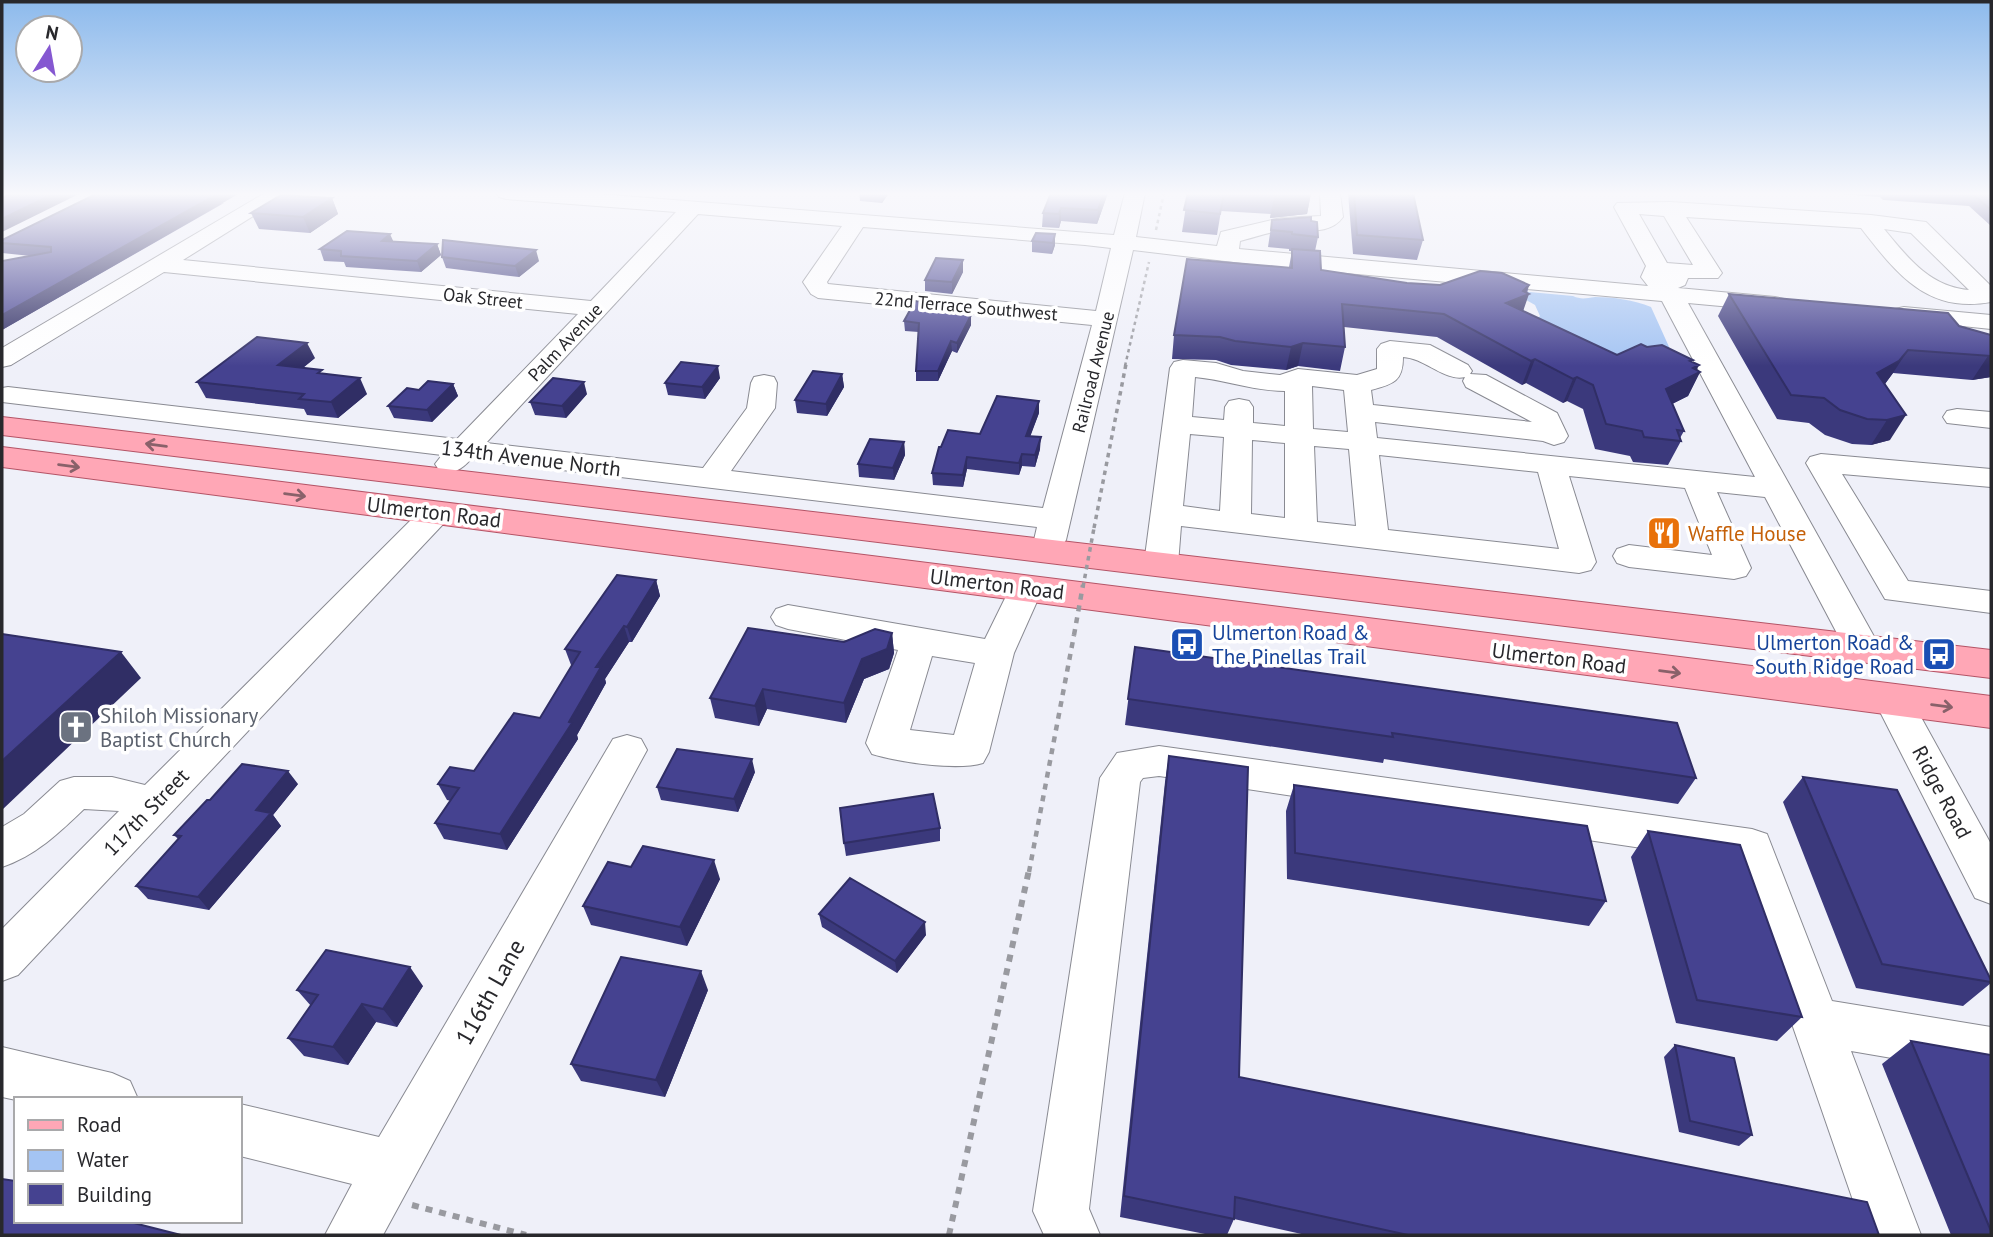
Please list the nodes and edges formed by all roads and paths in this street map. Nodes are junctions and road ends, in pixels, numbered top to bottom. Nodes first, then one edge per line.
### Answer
1 (185, 251) edge
2 (651, 251) edge
3 (836, 251) edge
4 (1123, 251) edge
5 (1152, 251) edge
6 (1181, 251) edge
7 (1197, 251) edge
8 (1227, 251) edge
9 (1649, 251) edge
10 (1697, 251) edge
11 (1891, 251) edge
12 (1942, 251) edge
13 (1227, 254) junction
14 (161, 265) junction
15 (1659, 269) junction
16 (1305, 280) edge
17 (1671, 295) junction
18 (1795, 305) edge
19 (596, 309) junction
20 (1878, 312) edge
21 (1977, 315) edge
22 (1107, 319) junction
23 (2, 359) edge
24 (1298, 377) junction
25 (1240, 379) junction
26 (764, 383) dead end
27 (1357, 383) junction
28 (8, 395) dead end
29 (1360, 412) junction
30 (1957, 417) dead end
31 (1991, 420) edge
32 (1176, 424) junction
33 (2, 426) edge
34 (1239, 430) junction
35 (1300, 436) junction
36 (1363, 443) junction
37 (463, 451) junction
38 (1556, 455) junction
39 (2, 457) edge
40 (1991, 478) edge
41 (711, 479) junction
42 (1697, 481) junction
43 (1777, 489) junction
44 (436, 495) junction
45 (1165, 514) junction
46 (1236, 522) junction
47 (1301, 530) junction
48 (1051, 534) junction
49 (1373, 538) junction
50 (694, 546) junction
51 (1629, 556) dead end
52 (1161, 564) junction
53 (1026, 588) junction
54 (1465, 601) junction
55 (1991, 602) edge
56 (788, 617) dead end
57 (1405, 638) junction
58 (919, 642) junction
59 (1863, 649) junction
60 (996, 653) junction
61 (1991, 664) edge
62 (1892, 700) junction
63 (1991, 712) edge
64 (627, 750) dead end
65 (153, 804) junction
66 (2, 849) edge
67 (1991, 885) edge
68 (2, 960) edge
69 (1818, 1022) junction
70 (1991, 1051) edge
71 (2, 1072) edge
72 (104, 1097) edge
73 (242, 1131) edge
74 (373, 1200) edge
75 (526, 1235) edge
76 (949, 1235) edge
77 (1072, 1235) edge
78 (1893, 1235) edge

1 - 14 street
2 - 19 street, Palm Avenue
3 - 22 street, 22nd Terrace Southwest
4 - 22 street, Railroad Avenue
5 - 76 path, bridge
6 - 16 street
7 - 13 street
8 - 13 street
9 - 15 street
10 - 15 street
11 - 21 street
12 - 21 street
13 - 17 street
14 - 19 street, Oak Street
14 - 23 street
15 - 17 street
17 - 18 street
17 - 43 street
19 - 37 street, Palm Avenue
20 - 21 street
22 - 48 street, Railroad Avenue
24 - 25 street
24 - 27 street
24 - 35 street
25 - 32 street
25 - 34 street
26 - 41 street
27 - 29 street
27 - 38 street
28 - 37 street, 134th Avenue North
29 - 36 street
29 - 38 street
30 - 31 street
32 - 34 street
32 - 45 street
44 -> 33 main road, Ulmerton Road
34 - 35 street
34 - 46 street
35 - 36 street
35 - 47 street
36 - 38 street
36 - 49 street
37 - 41 street, 134th Avenue North
37 - 44 street, Palm Avenue
38 - 42 street
38 - 49 street
39 -> 44 main road, Ulmerton Road
40 - 55 street
41 - 48 street, 134th Avenue North
42 - 43 street
42 - 51 street
43 - 59 street
44 - 48 main road, Ulmerton Road
44 - 50 main road, Ulmerton Road
44 - 65 street, 117th Street
45 - 46 street
45 - 52 street
46 - 47 street
47 - 49 street
48 - 50 main road
48 - 52 main road, Ulmerton Road
50 - 53 main road, Ulmerton Road
52 - 54 main road, Ulmerton Road
53 - 54 main road
53 - 57 main road, Ulmerton Road
53 - 60 street
54 - 59 main road, Ulmerton Road
56 - 58 street
57 - 59 main road
57 -> 62 main road, Ulmerton Road
58 - 60 street
58 - 60 street
59 - 61 main road, Ulmerton Road
62 -> 63 main road, Ulmerton Road
62 - 67 street, Ridge Road
64 - 74 street, 116th Lane
65 - 66 street
65 - 68 street, 117th Street
69 - 70 street
69 - 77 street
69 - 78 street
71 - 72 street
73 - 74 street
74 - 75 path

